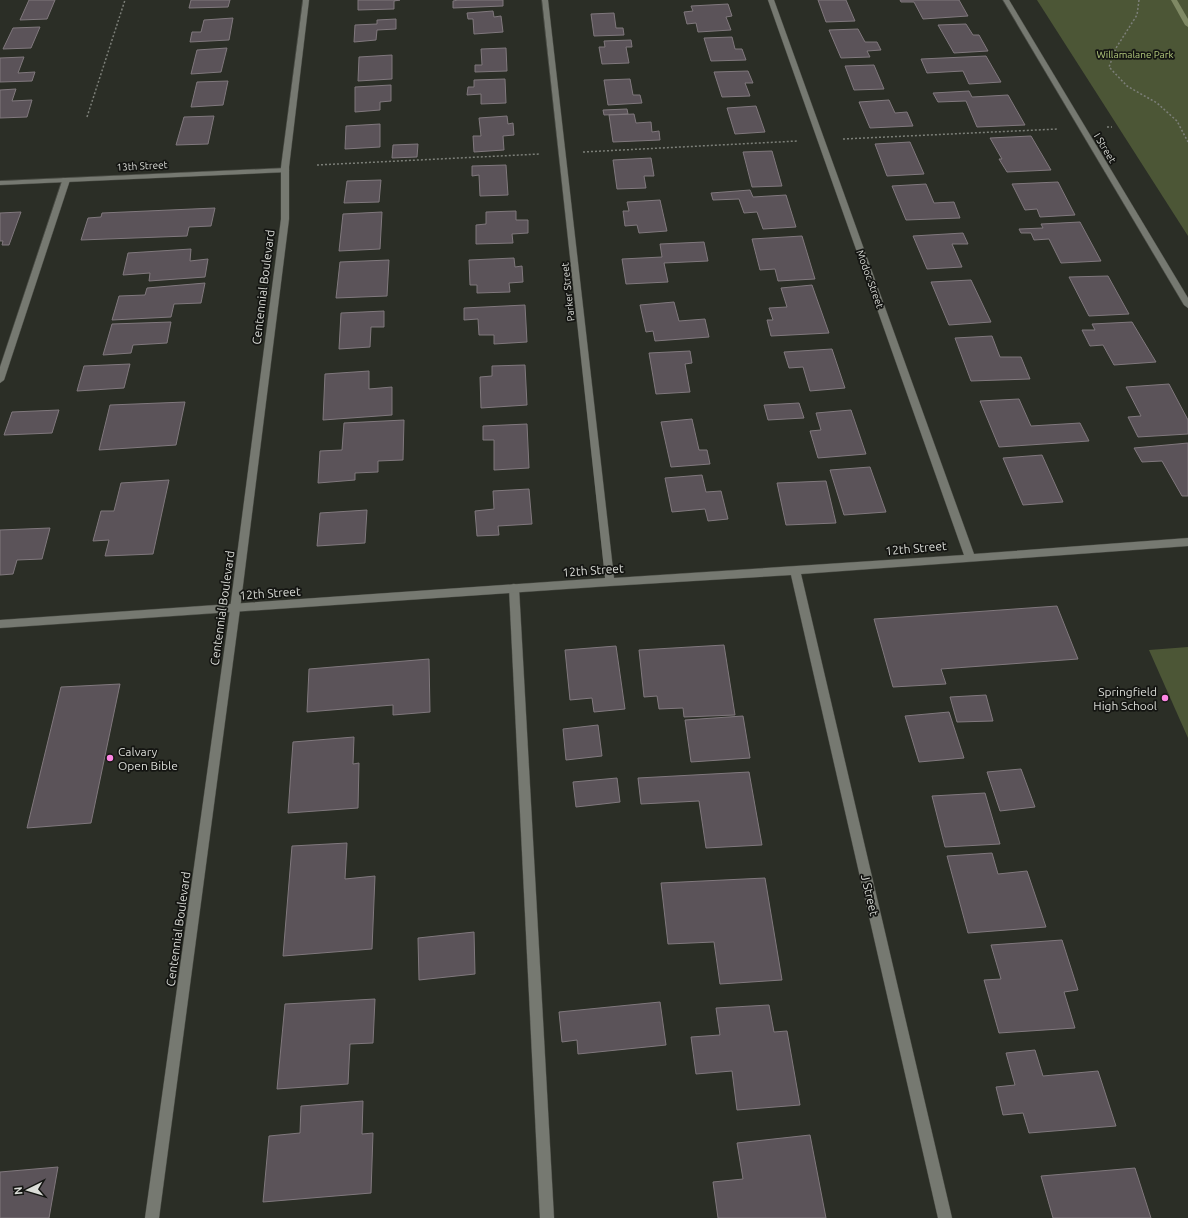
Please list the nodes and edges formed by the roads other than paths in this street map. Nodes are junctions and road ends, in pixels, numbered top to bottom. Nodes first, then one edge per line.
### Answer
1 (306, 0) edge
2 (545, 0) edge
3 (771, 0) edge
4 (1006, 0) edge
5 (286, 170) junction
6 (66, 180) junction
7 (0, 183) edge
8 (1188, 305) edge
9 (0, 380) edge
10 (1188, 542) edge
11 (970, 557) junction
12 (795, 571) junction
13 (610, 582) junction
14 (514, 588) junction
15 (235, 609) junction
16 (0, 624) edge
17 (152, 1218) edge
18 (547, 1218) edge
19 (945, 1218) edge

1 - 5 street, Centennial Boulevard
2 - 13 street, Parker Street
3 - 11 street, Modoc Street
4 - 8 street, I Street
5 - 6 street, 13th Street
5 - 15 street, Centennial Boulevard
6 - 7 street, 13th Street
6 - 9 street
10 - 11 street, 12th Street
11 - 12 street, 12th Street
12 - 13 street, 12th Street
12 - 19 street, J Street
13 - 14 street, 12th Street
14 - 15 street, 12th Street
14 - 18 street
15 - 16 street, 12th Street
15 - 17 street, Centennial Boulevard

